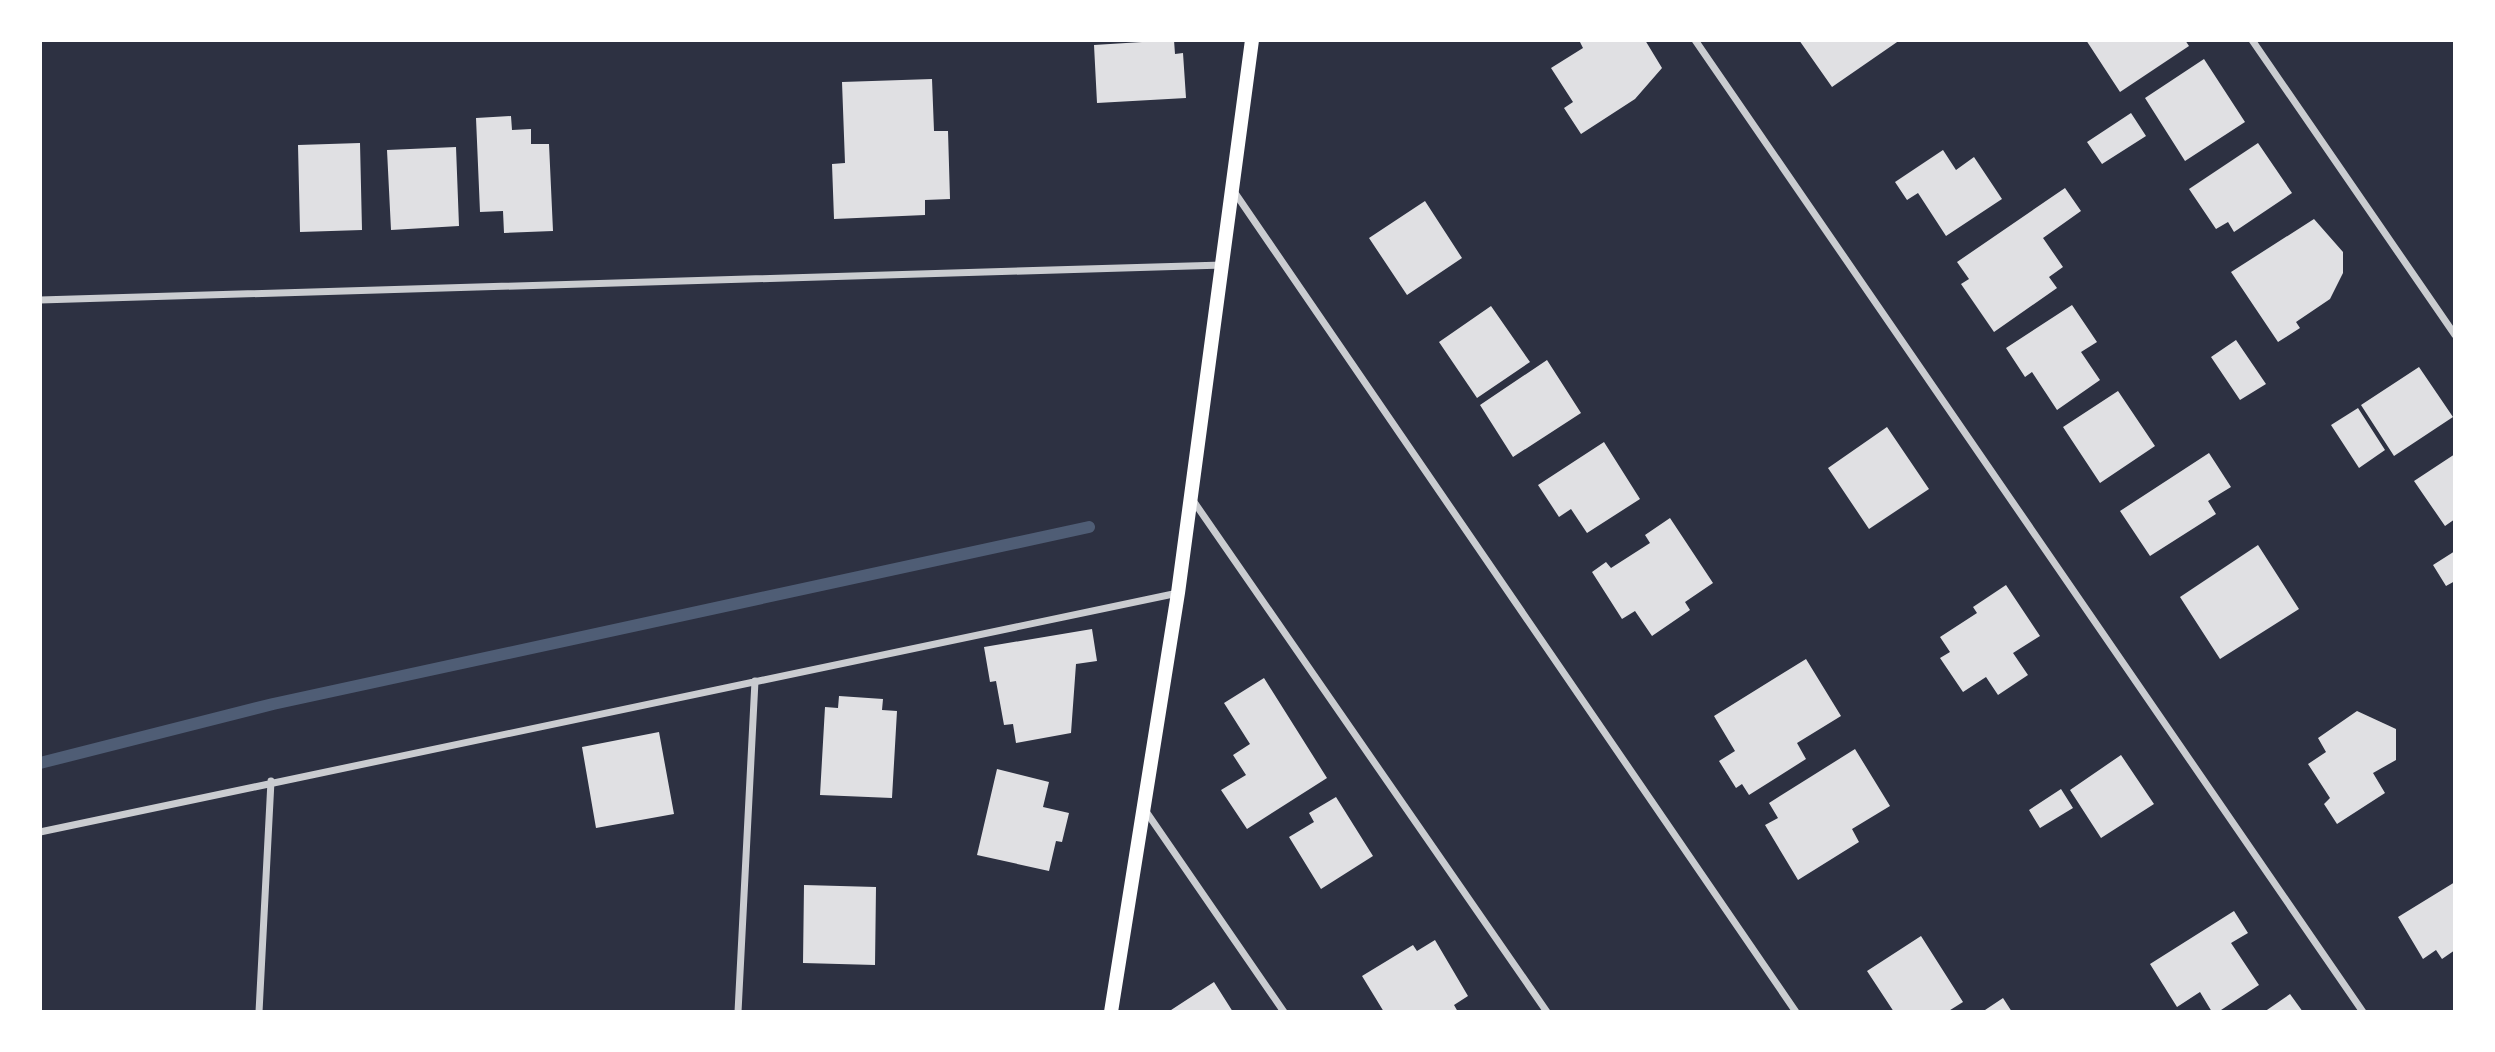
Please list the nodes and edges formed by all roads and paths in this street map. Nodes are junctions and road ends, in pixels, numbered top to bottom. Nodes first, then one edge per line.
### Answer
1 (1252, 40) edge
2 (1695, 40) edge
3 (2252, 40) edge
4 (1233, 190) junction
5 (1224, 265) junction
6 (40, 300) edge
7 (2455, 335) edge
8 (1191, 498) junction
9 (1178, 593) junction
10 (755, 681) junction
11 (271, 781) junction
12 (1145, 809) junction
13 (40, 832) edge
14 (259, 1012) edge
15 (738, 1012) edge
16 (1111, 1012) edge
17 (1284, 1012) edge
18 (1547, 1012) edge
19 (1796, 1012) edge
20 (2363, 1012) edge

1 - 4 main road
2 - 20 street
3 - 7 street
4 - 5 main road
4 - 19 street
5 - 6 street
5 - 8 main road
8 - 9 main road
8 - 18 street
9 - 10 street
9 - 12 main road
10 - 11 street
10 - 15 street
11 - 13 street
11 - 14 street
12 - 16 main road
12 - 17 street

